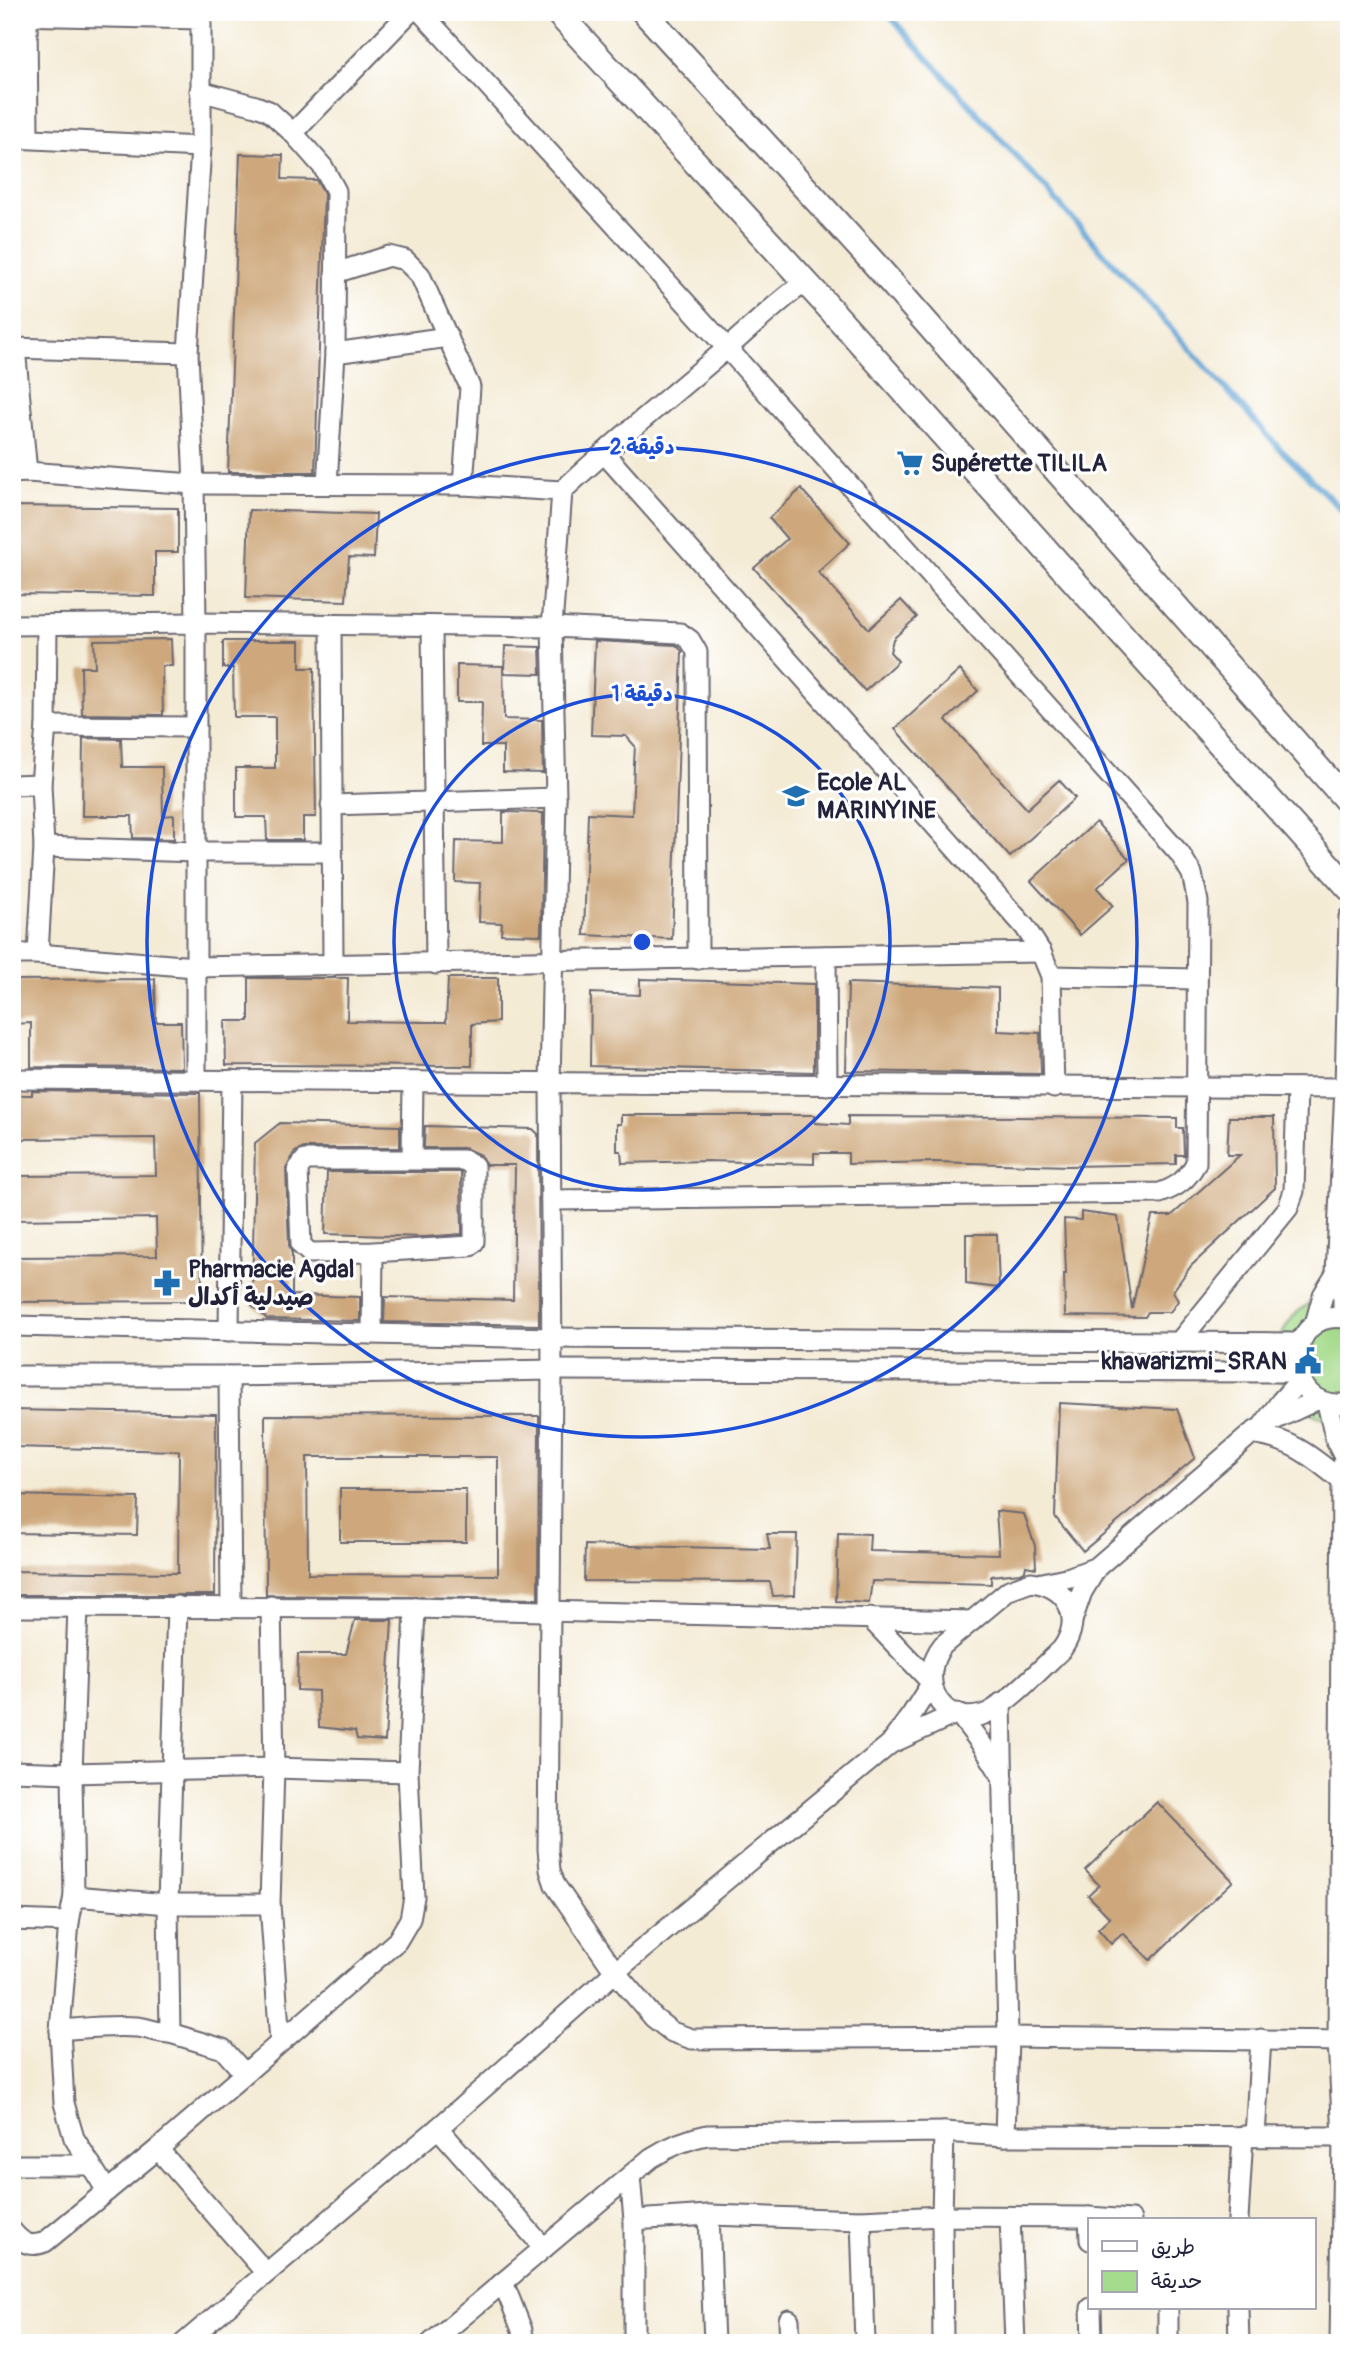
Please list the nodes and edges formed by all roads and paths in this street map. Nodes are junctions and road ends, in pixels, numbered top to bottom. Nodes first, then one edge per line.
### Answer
1 (410, 12) edge
2 (421, 12) edge
3 (557, 12) edge
4 (644, 12) edge
5 (20, 15) edge
6 (205, 16) edge
7 (200, 91) junction
8 (293, 133) junction
9 (20, 138) edge
10 (201, 147) junction
11 (335, 273) junction
12 (805, 282) junction
13 (448, 337) junction
14 (13, 348) edge
15 (727, 348) junction
16 (188, 353) junction
17 (335, 353) junction
18 (604, 453) junction
19 (20, 472) edge
20 (194, 484) junction
21 (327, 484) junction
22 (463, 485) junction
23 (562, 491) junction
24 (196, 623) junction
25 (12, 625) edge
26 (47, 625) junction
27 (331, 625) junction
28 (432, 626) junction
29 (552, 627) junction
30 (46, 726) junction
31 (196, 727) junction
32 (41, 784) junction
33 (12, 785) edge
34 (556, 798) junction
35 (434, 801) junction
36 (1349, 803) edge
37 (331, 805) junction
38 (44, 847) junction
39 (196, 852) junction
40 (332, 852) junction
41 (1349, 888) edge
42 (1349, 917) edge
43 (1041, 952) junction
44 (12, 954) edge
45 (38, 954) junction
46 (826, 956) junction
47 (698, 959) junction
48 (552, 962) junction
49 (436, 964) junction
50 (334, 965) junction
51 (195, 967) junction
52 (1051, 976) junction
53 (1196, 979) junction
54 (12, 1079) edge
55 (196, 1079) junction
56 (232, 1080) junction
57 (413, 1082) junction
58 (550, 1084) junction
59 (827, 1085) junction
60 (1198, 1087) junction
61 (1054, 1088) junction
62 (1297, 1088) junction
63 (1345, 1088) junction
64 (411, 1159) junction
65 (551, 1200) junction
66 (373, 1252) junction
67 (1336, 1274) junction
68 (1346, 1318) edge
69 (1315, 1324) junction
70 (12, 1326) edge
71 (229, 1331) junction
72 (372, 1334) junction
73 (552, 1338) junction
74 (1179, 1342) junction
75 (1299, 1343) junction
76 (552, 1370) junction
77 (12, 1376) edge
78 (229, 1376) junction
79 (1299, 1376) junction
80 (1322, 1401) junction
81 (1349, 1403) edge
82 (1257, 1429) junction
83 (1347, 1450) edge
84 (1342, 1481) junction
85 (1097, 1567) junction
86 (1043, 1583) junction
87 (177, 1606) junction
88 (271, 1606) junction
89 (12, 1607) edge
90 (78, 1607) junction
91 (231, 1608) junction
92 (415, 1608) junction
93 (550, 1611) junction
94 (870, 1618) junction
95 (1073, 1618) junction
96 (972, 1621) junction
97 (1345, 1631) edge
98 (931, 1683) junction
99 (1001, 1703) junction
100 (958, 1714) junction
101 (890, 1744) junction
102 (274, 1768) junction
103 (171, 1770) junction
104 (12, 1771) edge
105 (408, 1772) junction
106 (72, 1773) junction
107 (1003, 1779) junction
108 (74, 1896) junction
109 (168, 1904) junction
110 (270, 1904) junction
111 (12, 1920) edge
112 (69, 1922) junction
113 (615, 1972) junction
114 (60, 2030) junction
115 (170, 2033) junction
116 (1008, 2037) junction
117 (1261, 2039) junction
118 (1343, 2040) edge
119 (280, 2042) junction
120 (244, 2073) junction
121 (438, 2128) junction
122 (944, 2132) junction
123 (1005, 2136) junction
124 (1249, 2136) junction
125 (1343, 2137) junction
126 (158, 2149) junction
127 (12, 2165) edge
128 (91, 2165) junction
129 (630, 2176) junction
130 (107, 2191) junction
131 (709, 2216) junction
132 (942, 2216) junction
133 (1089, 2217) joint
134 (1010, 2218) junction
135 (1103, 2218) edge
136 (1238, 2218) edge
137 (634, 2220) junction
138 (861, 2220) junction
139 (12, 2231) edge
140 (544, 2248) junction
141 (266, 2273) junction
142 (503, 2282) junction
143 (1091, 2310) edge
144 (1168, 2310) edge
145 (1238, 2310) edge
146 (789, 2320) dead end
147 (184, 2343) edge
148 (431, 2343) edge
149 (524, 2343) edge
150 (634, 2343) edge
151 (714, 2343) edge
152 (790, 2343) edge
153 (865, 2343) edge
154 (943, 2343) edge
155 (1015, 2343) edge
156 (1092, 2343) edge
157 (1168, 2343) edge
158 (1239, 2343) edge
159 (1340, 2343) edge

1 - 8 street
2 - 15 street
3 - 12 main road
4 - 36 main road
5 - 6 street
5 - 9 street
6 - 7 street
7 - 8 street
7 - 10 street
8 - 11 street
9 - 10 street
10 - 16 street
11 - 13 street
11 - 17 street
12 - 15 street
12 - 41 main road
13 - 17 street
13 - 22 street
14 - 16 street
14 - 19 street
15 - 18 street
15 - 53 street
16 - 20 street
17 - 21 street
18 - 23 street
18 - 43 street
19 - 20 street
20 - 21 street
20 - 24 street
21 - 22 street
22 - 23 street
23 - 29 street
24 - 26 street
24 - 27 street
24 - 31 street
25 - 26 street
26 - 30 street
27 - 28 street
27 - 37 street
28 - 29 street
28 - 35 street
29 - 34 street
29 - 47 street
30 - 31 street
30 - 32 street
31 - 39 street
32 - 33 street
32 - 38 street
34 - 35 street
34 - 48 street
35 - 37 street
35 - 49 street
37 - 40 street
38 - 39 street
38 - 45 street
39 - 40 street
39 - 51 street
40 - 50 street
42 - 63 street
43 - 46 street
43 - 52 street
44 - 45 street
45 - 51 street
46 - 47 street
46 - 59 street
47 - 48 street
48 - 49 street
48 - 58 street
49 - 50 street
50 - 51 street
51 - 55 street
52 - 53 street
52 - 61 street
53 - 60 street
54 - 55 street
55 - 56 street
56 - 57 street
56 - 71 street
57 - 58 street
57 - 64 street
58 - 59 street
58 - 65 street
59 - 61 street
60 - 61 street
60 - 62 street
60 - 65 street
62 - 63 street
62 - 74 street
63 - 67 street
64 - 66 street
64 - 66 street
65 - 73 street
66 - 72 street
67 - 68 street
67 - 69 street
68 - 69 street
69 - 75 street
70 - 71 street
71 - 72 street
72 - 73 street
73 - 74 street
73 - 76 street
74 - 75 street
75 - 79 street
76 - 78 street
76 - 79 street
76 - 93 street
77 - 78 street
78 - 91 street
79 - 80 street
79 - 82 street
80 - 81 street
80 - 82 street
80 - 83 street
82 - 84 street
82 - 85 street
83 - 84 street
84 - 97 street
85 - 86 street
85 - 95 street
86 - 95 street
86 - 96 street
87 - 90 street
87 - 91 street
87 - 103 street
88 - 91 street
88 - 92 street
88 - 102 street
89 - 90 street
90 - 106 street
92 - 93 street
92 - 105 street
93 - 94 street
93 - 113 street
94 - 96 street
94 - 98 street
95 - 99 street
96 - 98 street
97 - 118 street
98 - 100 street
98 - 101 street
99 - 100 street
99 - 107 street
100 - 101 street
100 - 107 street
101 - 113 street
102 - 103 street
102 - 105 street
102 - 110 street
103 - 106 street
103 - 109 street
104 - 106 street
105 - 119 street
106 - 108 street
107 - 116 street
108 - 109 street
108 - 112 street
109 - 110 street
109 - 115 street
110 - 119 street
111 - 112 street
112 - 114 street
113 - 116 street
113 - 121 street
114 - 115 street
114 - 128 street
115 - 120 street
116 - 117 street
116 - 123 street
117 - 118 street
117 - 124 street
118 - 125 street
119 - 120 street
120 - 126 street
121 - 140 street
121 - 141 street
122 - 123 street
122 - 129 street
122 - 132 street
123 - 124 street
124 - 125 street
124 - 136 street
125 - 159 street
126 - 130 street
126 - 141 street
127 - 128 street
128 - 130 street
129 - 137 street
129 - 140 street
130 - 139 street
131 - 137 street
131 - 138 street
131 - 151 street
132 - 134 street
132 - 138 street
132 - 154 street
133 - 134 street
133 - 135 street
134 - 155 street
137 - 150 street
138 - 153 street
140 - 142 street
141 - 147 street
142 - 148 street
142 - 149 street
143 - 156 street
144 - 157 street
145 - 158 street
146 - 152 street

